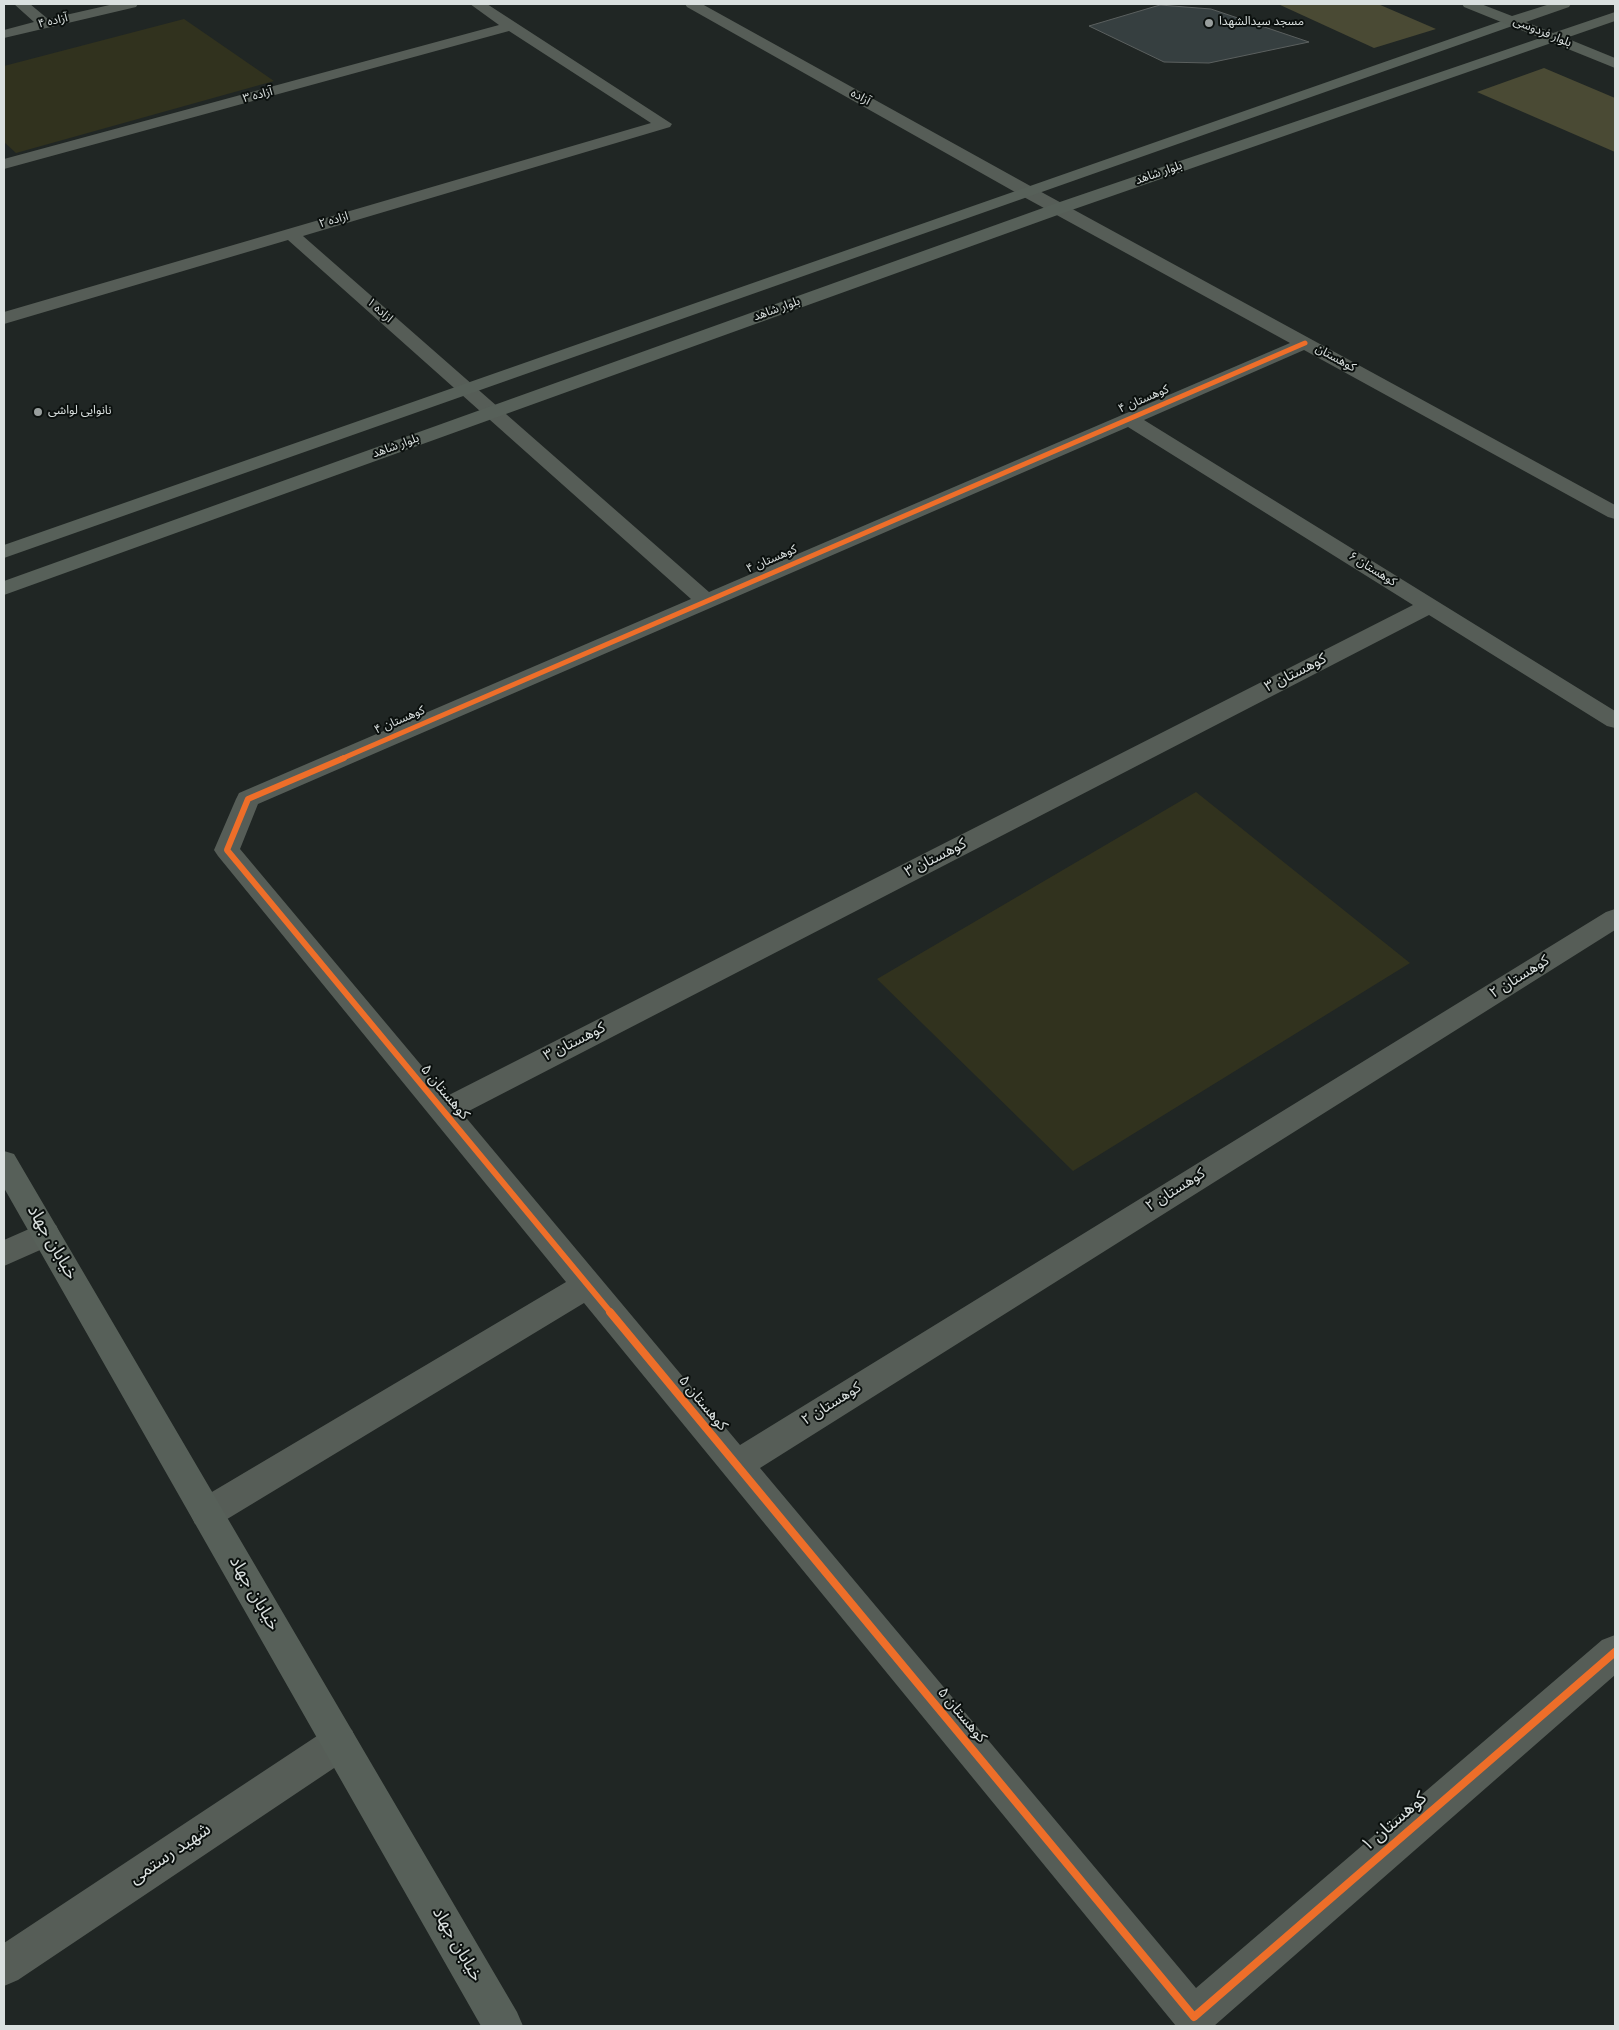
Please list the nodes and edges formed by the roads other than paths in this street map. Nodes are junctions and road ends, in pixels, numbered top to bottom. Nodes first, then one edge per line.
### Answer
1 (21, 4) edge
2 (131, 4) edge
3 (477, 4) edge
4 (695, 4) edge
5 (1469, 4) edge
6 (1564, 4) edge
7 (1593, 7) dead end
8 (1615, 16) edge
9 (1513, 21) junction
10 (45, 24) junction
11 (511, 26) junction
12 (4, 34) edge
13 (1552, 38) junction
14 (1615, 63) edge
15 (4, 164) edge
16 (1028, 192) junction
17 (1060, 208) junction
18 (291, 234) junction
19 (4, 318) edge
20 (1305, 343) junction
21 (467, 389) junction
22 (492, 412) junction
23 (1128, 419) junction
24 (1615, 513) edge
25 (4, 552) edge
26 (4, 588) edge
27 (706, 601) junction
28 (1429, 606) junction
29 (1615, 721) edge
30 (248, 799) joint
31 (1615, 918) edge
32 (443, 1111) junction
33 (4, 1162) edge
34 (45, 1234) junction
35 (4, 1254) edge
36 (587, 1285) junction
37 (736, 1464) junction
38 (207, 1513) junction
39 (1615, 1652) edge
40 (339, 1743) junction
41 (4, 1966) edge
42 (1194, 2017) joint
43 (503, 2026) edge

1 - 10 street
2 - 10 street, آزاده ۴
3 - 11 street
4 - 16 street, آزاده
5 - 9 main road, بلوار فردوسی
6 - 9 main road
7 - 8 main road
8 - 13 main road
9 - 13 main road, بلوار فردوسی
9 - 16 main road, بلوار شاهد
10 - 12 street, آزاده ۴
11 - 15 street, آزاده ۳
11 - 18 street, ازاده ۲
13 - 14 main road, بلوار فردوسی
13 - 17 main road, بلوار شاهد
16 - 17 street, کوهستان
16 - 21 main road, بلوار شاهد
17 - 20 street, کوهستان
17 - 22 main road, بلوار شاهد
18 - 19 street, ازاده ۲
18 - 21 street, ازاده ۱
20 - 23 street, کوهستان ۴
20 - 24 street, کوهستان
21 - 22 street, ازاده ۱
21 - 25 main road, بلوار شاهد
22 - 26 main road, بلوار شاهد
22 - 27 street, ازاده ۱
23 - 27 street, کوهستان ۴
23 - 28 street, کوهستان ۶
27 - 30 street, کوهستان ۴
28 - 29 street, کوهستان ۶
28 - 32 street, کوهستان ۳
30 - 32 street, کوهستان ۵
31 - 37 street, کوهستان ۲
32 - 36 street, کوهستان ۵
33 - 34 main road, خیابان جهاد
34 - 35 street
34 - 38 main road, خیابان جهاد
36 - 37 street, کوهستان ۵
36 - 38 street
37 - 42 street, کوهستان ۵
38 - 40 main road, خیابان جهاد
39 - 42 street, کوهستان ۱
40 - 41 street, شهید رستمی
40 - 43 main road, خیابان جهاد

